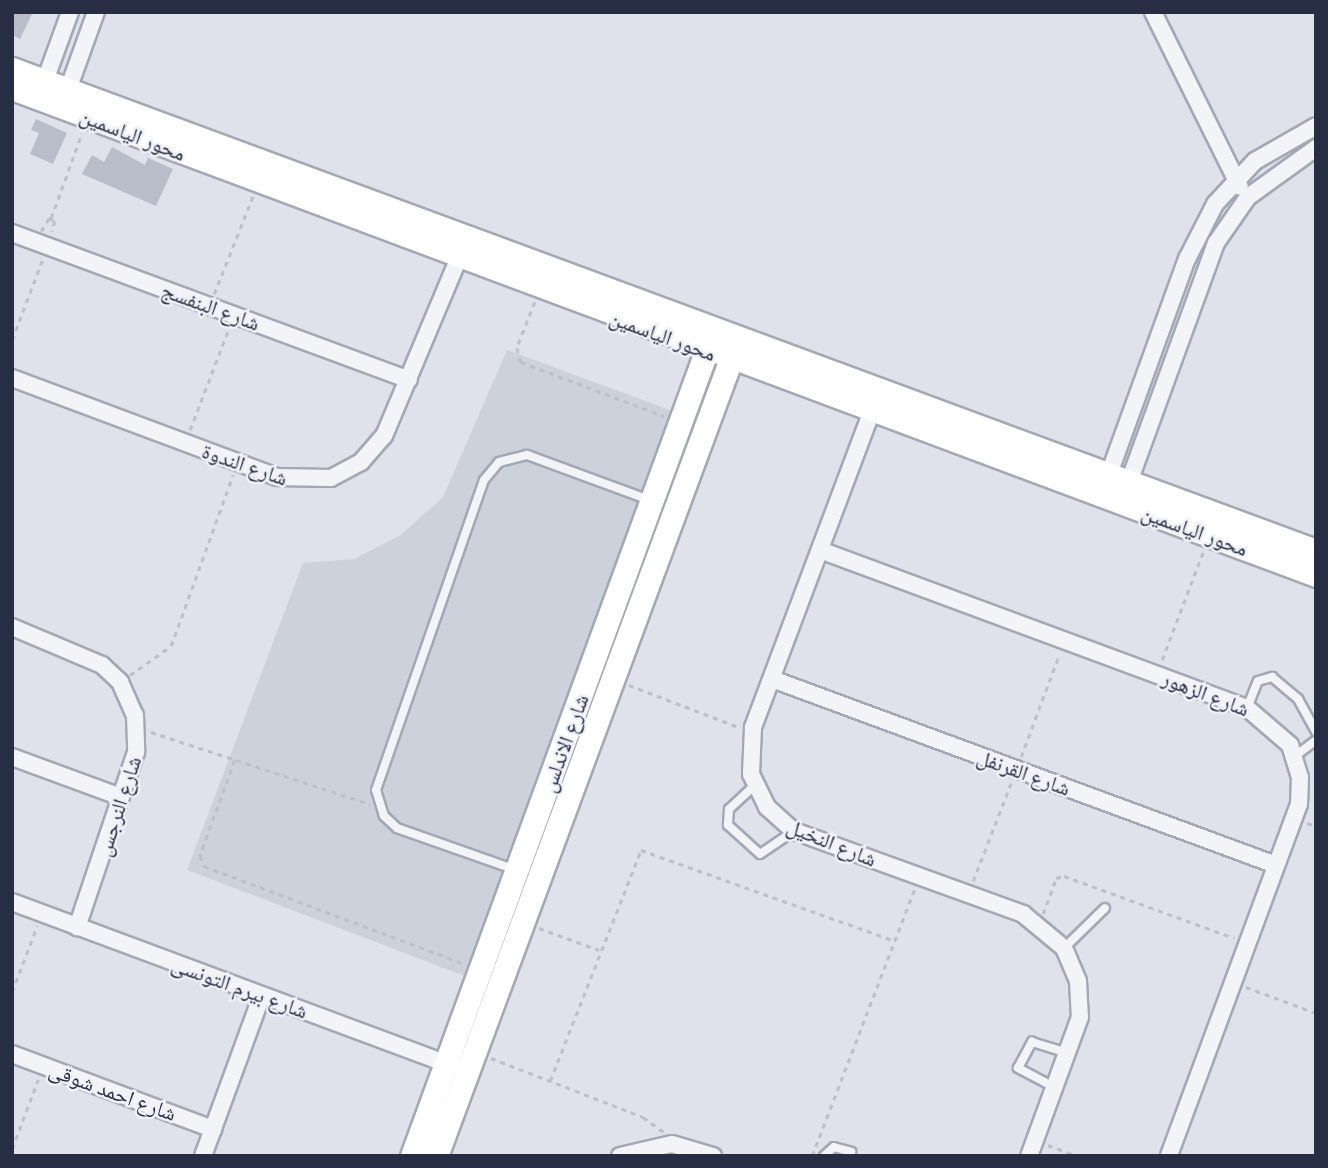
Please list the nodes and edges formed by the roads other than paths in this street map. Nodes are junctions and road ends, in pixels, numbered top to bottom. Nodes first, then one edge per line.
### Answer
1 (70, 12) edge
2 (96, 12) edge
3 (1153, 12) edge
4 (12, 69) edge
5 (12, 88) edge
6 (42, 89) junction
7 (65, 98) junction
8 (1316, 126) edge
9 (1316, 148) edge
10 (1234, 180) junction
11 (1248, 197) junction
12 (12, 233) edge
13 (467, 237) junction
14 (458, 260) junction
15 (714, 329) junction
16 (739, 338) junction
17 (706, 351) junction
18 (731, 360) junction
19 (12, 378) edge
20 (409, 380) junction
21 (879, 390) junction
22 (871, 412) junction
23 (1119, 478) junction
24 (652, 501) junction
25 (820, 550) junction
26 (1316, 551) edge
27 (1316, 575) edge
28 (12, 627) edge
29 (772, 678) junction
30 (1247, 708) junction
31 (1316, 732) edge
32 (1316, 740) edge
33 (1295, 756) junction
34 (12, 757) edge
35 (755, 785) junction
36 (121, 797) junction
37 (794, 831) junction
38 (1276, 865) junction
39 (517, 871) junction
40 (12, 902) edge
41 (1105, 908) dead end
42 (78, 927) junction
43 (1064, 948) junction
44 (262, 995) junction
45 (1067, 1053) junction
46 (12, 1054) edge
47 (463, 1062) junction
48 (1054, 1087) junction
49 (213, 1129) junction
50 (1032, 1148) edge
51 (851, 1153) dead end
52 (203, 1156) edge
53 (412, 1156) edge
54 (436, 1156) edge
55 (620, 1156) edge
56 (713, 1156) edge
57 (824, 1156) edge
58 (1169, 1156) edge

1 - 6 street
2 - 7 street
3 - 10 street
4 - 6 street, محور الياسمين
5 - 6 street, محور الياسمين
6 - 7 street, محور الياسمين
7 - 13 street, محور الياسمين
7 - 14 street, محور الياسمين
8 - 10 street
9 - 11 street
10 - 11 street
10 - 23 street
11 - 23 street
12 - 20 street, شارع البنفسج
13 - 14 street, شارع الندوة
13 - 15 street, محور الياسمين
14 - 17 street, محور الياسمين
14 - 20 street, شارع الندوة
15 - 16 street, محور الياسمين
15 - 17 street, شارع الاندلس
16 - 18 street, شارع الاندلس
16 - 21 street, محور الياسمين
17 - 18 street, محور الياسمين
17 - 24 street, شارع الاندلس
18 - 22 street, محور الياسمين
18 - 47 street, شارع الاندلس
19 - 20 street, شارع الندوة
21 - 22 street, شارع النخيل
21 - 23 street, محور الياسمين
22 - 25 street, شارع النخيل
22 - 27 street, محور الياسمين
23 - 26 street, محور الياسمين
24 - 39 street, شارع الاندلس
24 - 39 lane
25 - 29 street, شارع النخيل
25 - 30 street, شارع الزهور
28 - 36 street, شارع النرجس
29 - 35 street, شارع النخيل
29 - 38 street, شارع القرنفل
30 - 31 lane
30 - 33 street, شارع الزهور
32 - 33 lane
33 - 38 street, شارع الزهور
34 - 36 street
35 - 37 street, شارع النخيل
35 - 37 lane
36 - 42 street, شارع النرجس
37 - 43 street, شارع النخيل
38 - 58 street, شارع الزهور
39 - 47 street, شارع الاندلس
40 - 42 street, شارع بيرم التونسى
41 - 43 lane
42 - 44 street, شارع بيرم التونسى
43 - 45 street, شارع النخيل
44 - 47 street, شارع بيرم التونسى
44 - 49 street
45 - 48 street, شارع النخيل
45 - 48 lane
46 - 49 street, شارع احمد شوقى
47 - 53 street, شارع الاندلس
47 - 54 street, شارع الاندلس
48 - 50 street, شارع النخيل
49 - 52 street
51 - 57 lane
55 - 56 street

